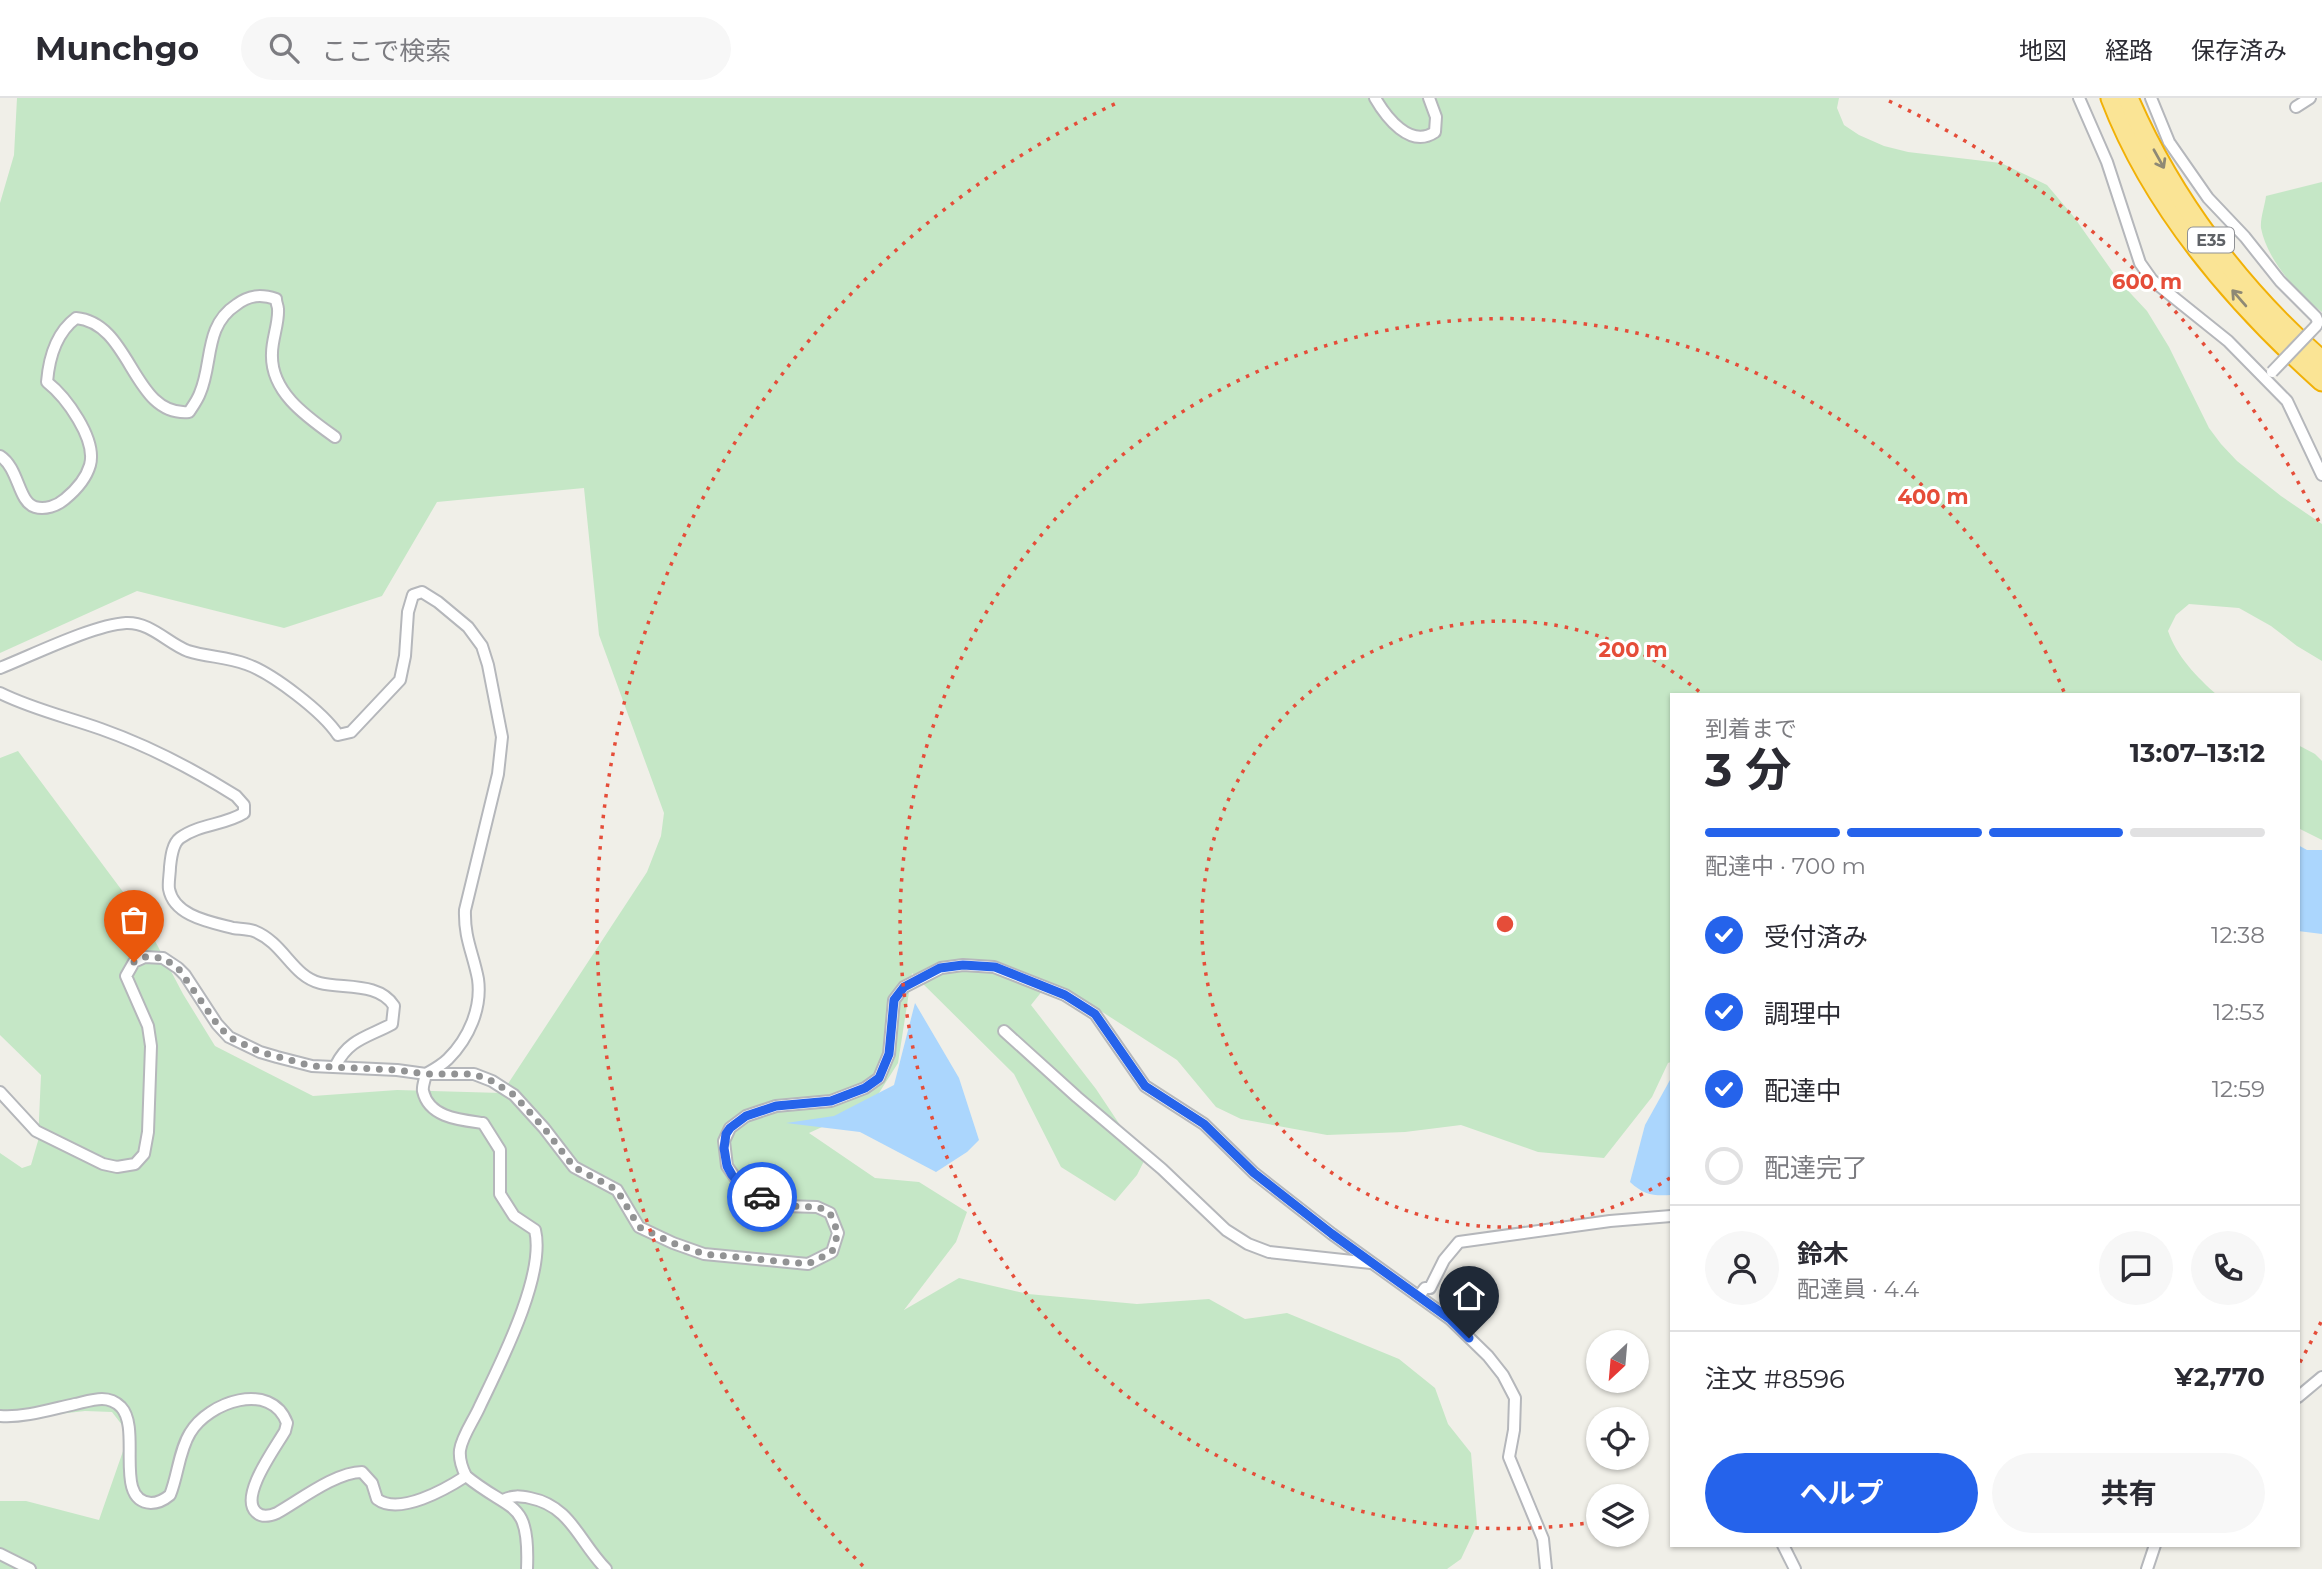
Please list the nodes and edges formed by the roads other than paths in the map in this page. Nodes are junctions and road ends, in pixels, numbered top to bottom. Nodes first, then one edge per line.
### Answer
1 (1374, 98) edge
2 (1429, 98) edge
3 (2079, 98) edge
4 (2111, 98) edge
5 (2128, 98) edge
6 (2151, 98) edge
7 (2310, 98) edge
8 (2296, 107) dead end
9 (2322, 361) edge
10 (2269, 375) junction
11 (2322, 381) edge
12 (335, 437) dead end
13 (0, 456) edge
14 (2322, 475) edge
15 (0, 668) edge
16 (0, 693) edge
17 (1004, 1031) dead end
18 (336, 1065) junction
19 (426, 1074) junction
20 (0, 1092) edge
21 (1670, 1216) edge
22 (1374, 1263) junction
23 (1419, 1296) junction
24 (2322, 1377) edge
25 (2300, 1395) edge
26 (0, 1416) edge
27 (466, 1476) junction
28 (503, 1500) junction
29 (1784, 1547) edge
30 (2154, 1547) edge
31 (0, 1554) edge
32 (30, 1569) edge
33 (527, 1569) edge
34 (606, 1569) edge
35 (1546, 1569) edge
36 (1795, 1569) edge
37 (2147, 1569) edge

1 - 2 street
3 - 10 street
11 -> 4 highway, E35
5 -> 9 highway, E35
6 - 10 street, bridge
7 - 8 street
10 - 14 street
12 - 13 street
15 - 19 street
16 - 18 street
17 - 22 street
18 - 19 street
18 - 20 street
19 - 22 street
19 - 27 street
21 - 23 street
22 - 23 street
23 - 35 street
24 - 25 street
26 - 27 street
27 - 28 street
28 - 33 street
28 - 34 street
29 - 36 street
30 - 37 street
31 - 32 street

